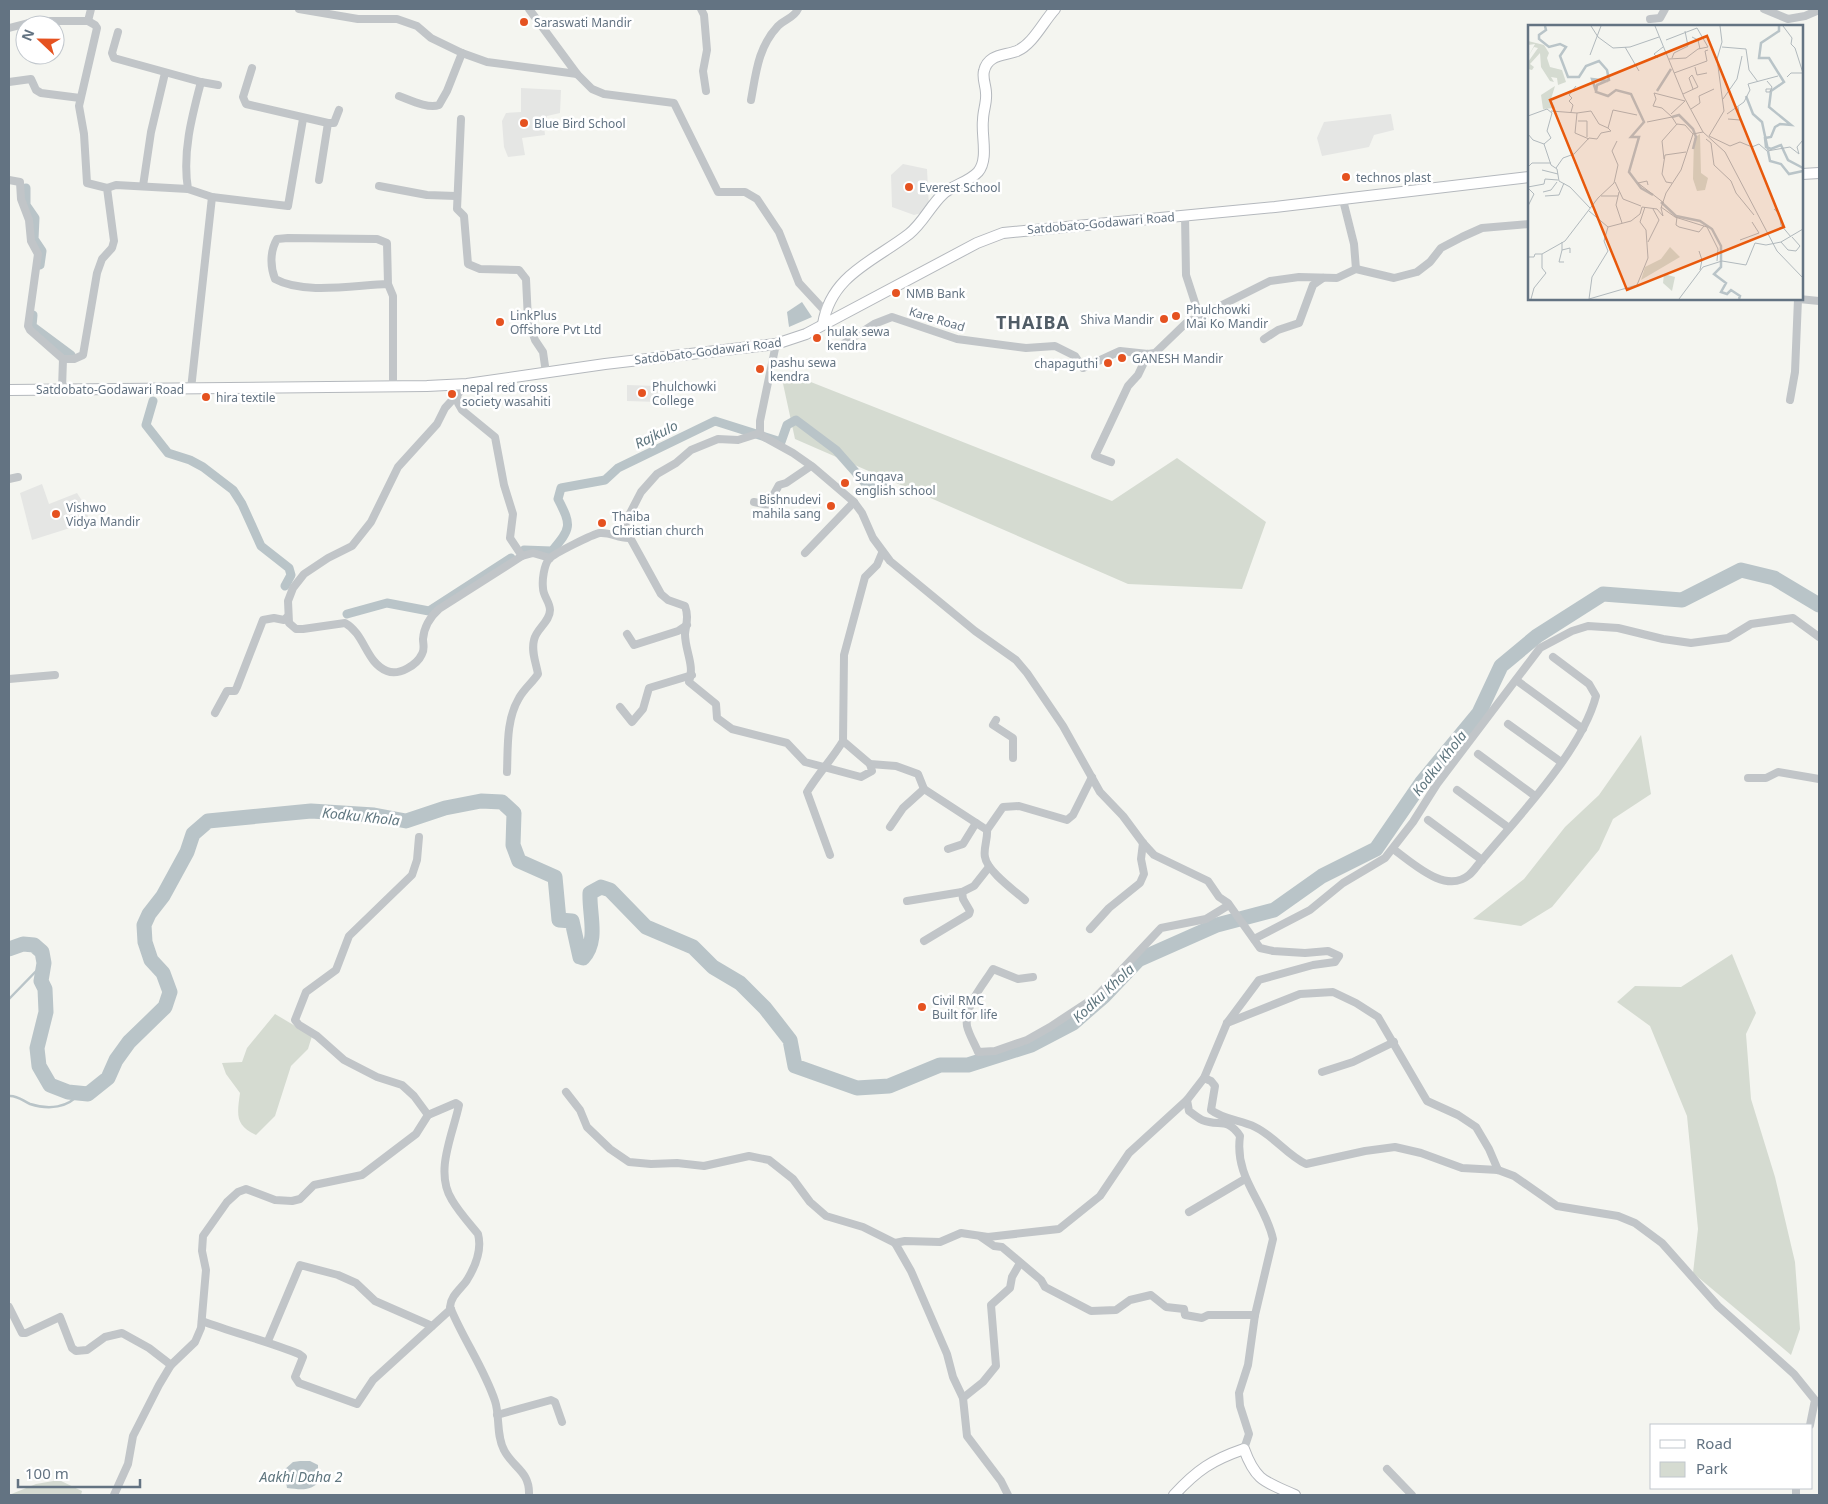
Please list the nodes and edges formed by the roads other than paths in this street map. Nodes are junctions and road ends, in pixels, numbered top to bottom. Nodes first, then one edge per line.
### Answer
1 (91, 9) edge
2 (299, 9) edge
3 (529, 9) edge
4 (701, 9) edge
5 (798, 9) edge
6 (1054, 9) edge
7 (1665, 9) edge
8 (1764, 9) edge
9 (1819, 10) edge
10 (1806, 12) edge
11 (1650, 19) dead end
12 (88, 21) junction
13 (1788, 22) edge
14 (9, 28) edge
15 (118, 32) dead end
16 (462, 53) junction
17 (252, 68) dead end
18 (165, 73) junction
19 (577, 74) junction
20 (9, 82) edge
21 (201, 82) junction
22 (218, 85) dead end
23 (706, 91) dead end
24 (399, 96) dead end
25 (80, 98) junction
26 (751, 100) dead end
27 (339, 110) dead end
28 (303, 119) junction
29 (461, 119) dead end
30 (328, 123) junction
31 (1819, 173) edge
32 (1803, 174) edge
33 (1528, 177) edge
34 (9, 180) edge
35 (319, 180) dead end
36 (143, 186) junction
37 (379, 186) dead end
38 (107, 188) junction
39 (188, 189) junction
40 (456, 196) junction
41 (212, 197) junction
42 (1343, 200) junction
43 (1185, 215) junction
44 (1528, 224) edge
45 (1356, 268) junction
46 (1323, 278) junction
47 (388, 284) junction
48 (1803, 299) edge
49 (1799, 300) edge
50 (1819, 301) edge
51 (825, 311) junction
52 (1199, 315) junction
53 (823, 324) junction
54 (1264, 339) dead end
55 (776, 344) junction
56 (843, 344) dead end
57 (1148, 354) junction
58 (63, 359) junction
59 (546, 373) junction
60 (467, 384) junction
61 (393, 386) junction
62 (191, 388) junction
63 (62, 389) junction
64 (9, 390) edge
65 (457, 394) junction
66 (1790, 400) dead end
67 (760, 433) junction
68 (1111, 462) dead end
69 (810, 466) junction
70 (18, 477) dead end
71 (9, 478) edge
72 (754, 502) dead end
73 (854, 502) junction
74 (630, 538) junction
75 (805, 553) dead end
76 (882, 553) junction
77 (522, 556) junction
78 (550, 558) junction
79 (287, 617) junction
80 (687, 624) junction
81 (627, 634) dead end
82 (1819, 637) edge
83 (1553, 657) dead end
84 (692, 674) junction
85 (55, 675) dead end
86 (9, 679) edge
87 (1516, 680) junction
88 (620, 707) dead end
89 (215, 713) dead end
90 (996, 720) dead end
91 (1508, 724) dead end
92 (1583, 729) junction
93 (843, 740) junction
94 (1478, 754) dead end
95 (1013, 758) dead end
96 (1561, 762) junction
97 (870, 764) junction
98 (825, 769) junction
99 (507, 772) dead end
100 (1092, 777) junction
101 (1748, 778) dead end
102 (1819, 779) edge
103 (924, 789) junction
104 (1457, 790) dead end
105 (1535, 796) junction
106 (1428, 820) dead end
107 (976, 823) junction
108 (890, 828) dead end
109 (1509, 828) junction
110 (987, 830) junction
111 (419, 837) dead end
112 (1142, 843) junction
113 (1392, 849) junction
114 (948, 850) dead end
115 (830, 855) dead end
116 (1482, 860) junction
117 (989, 867) junction
118 (962, 892) junction
119 (1025, 900) dead end
120 (907, 901) dead end
121 (1229, 905) junction
122 (1090, 929) dead end
123 (1254, 939) junction
124 (924, 941) dead end
125 (1033, 977) dead end
126 (1227, 1023) junction
127 (1394, 1042) junction
128 (1322, 1072) dead end
129 (1204, 1078) junction
130 (566, 1092) dead end
131 (1187, 1100) junction
132 (428, 1115) junction
133 (1498, 1170) junction
134 (1245, 1179) junction
135 (1189, 1212) dead end
136 (980, 1236) junction
137 (895, 1243) junction
138 (1020, 1263) junction
139 (9, 1307) edge
140 (451, 1309) junction
141 (1256, 1315) junction
142 (202, 1321) junction
143 (432, 1326) junction
144 (268, 1341) junction
145 (171, 1365) junction
146 (963, 1398) junction
147 (1817, 1400) edge
148 (497, 1415) junction
149 (562, 1422) dead end
150 (1810, 1424) edge
151 (1244, 1449) junction
152 (1387, 1469) dead end
153 (114, 1495) edge
154 (529, 1495) edge
155 (1008, 1495) edge
156 (1174, 1495) edge
157 (1295, 1495) edge
158 (1412, 1495) edge

1 - 12 street
2 - 16 street
3 - 19 street
4 - 23 street
5 - 26 street
6 - 51 street
7 - 11 street
8 - 13 street
9 - 10 street
10 - 13 street
12 - 14 street
12 - 25 street
15 - 18 street
16 - 19 street
16 - 24 street
17 - 28 street
18 - 21 street
18 - 36 street
19 - 51 street
20 - 25 street
21 - 22 street
21 - 39 street
25 - 38 street
27 - 30 street
28 - 30 street
28 - 41 street
29 - 40 street
30 - 35 street
31 - 32 street
33 - 42 street, Satdobato-Godawari Road
34 - 58 street
36 - 38 street
36 - 39 street
37 - 40 street
38 - 58 street
39 - 41 street
40 - 59 street
41 - 62 street
42 - 43 street, Satdobato-Godawari Road
42 - 45 street
43 - 52 street
43 - 53 street, Satdobato-Godawari Road
44 - 45 street
45 - 46 street
46 - 52 street
46 - 54 street
47 - 47 street
47 - 61 street
48 - 50 street
49 - 66 street
51 - 53 street
52 - 57 street
53 - 55 street, Satdobato-Godawari Road
55 - 59 street, Satdobato-Godawari Road
55 - 67 street
56 - 57 street, Kare Road
57 - 68 street
58 - 63 street
59 - 60 street, Satdobato-Godawari Road
60 - 61 street, Satdobato-Godawari Road
60 - 65 street
61 - 62 street, Satdobato-Godawari Road
62 - 63 street, Satdobato-Godawari Road
63 - 64 street, Satdobato-Godawari Road
65 - 77 street
65 - 79 street
67 - 69 street
67 - 74 street
69 - 72 street
69 - 73 street
70 - 71 street
73 - 75 street
73 - 76 street
74 - 78 street
74 - 80 street
76 - 93 street
76 - 100 street
77 - 78 street
77 - 79 street
78 - 99 street
79 - 89 street
80 - 81 street
80 - 84 street
82 - 87 street
83 - 92 street
84 - 88 street
84 - 98 street
85 - 86 street
87 - 92 street
87 - 113 street
90 - 95 street
91 - 96 street
92 - 96 street
93 - 97 street
93 - 98 street
94 - 105 street
96 - 105 street
97 - 98 street
97 - 103 street
98 - 115 street
100 - 110 street
100 - 112 street
101 - 102 street
103 - 107 street
103 - 108 street
104 - 109 street
105 - 109 street
106 - 116 street
107 - 110 street
107 - 114 street
109 - 116 street
110 - 117 street
111 - 132 street
112 - 121 street
112 - 122 street
113 - 116 street
113 - 123 street
117 - 118 street
117 - 119 street
118 - 120 street
118 - 124 street
121 - 123 street
121 - 125 street
123 - 126 street
126 - 127 street
126 - 129 street
127 - 128 street
127 - 133 street
129 - 131 street
129 - 133 street
130 - 137 street
131 - 134 street
131 - 136 street
132 - 140 street
132 - 142 street
133 - 147 street
134 - 135 street
134 - 141 street
136 - 137 street
136 - 138 street
137 - 146 street
138 - 141 street
138 - 146 street
139 - 145 street
140 - 143 street
140 - 148 street
141 - 151 street
142 - 144 street
142 - 145 street
143 - 144 street
143 - 144 street
145 - 153 street
146 - 155 street
147 - 150 street
148 - 149 street
148 - 154 street
151 - 156 street
151 - 157 street
152 - 158 street

